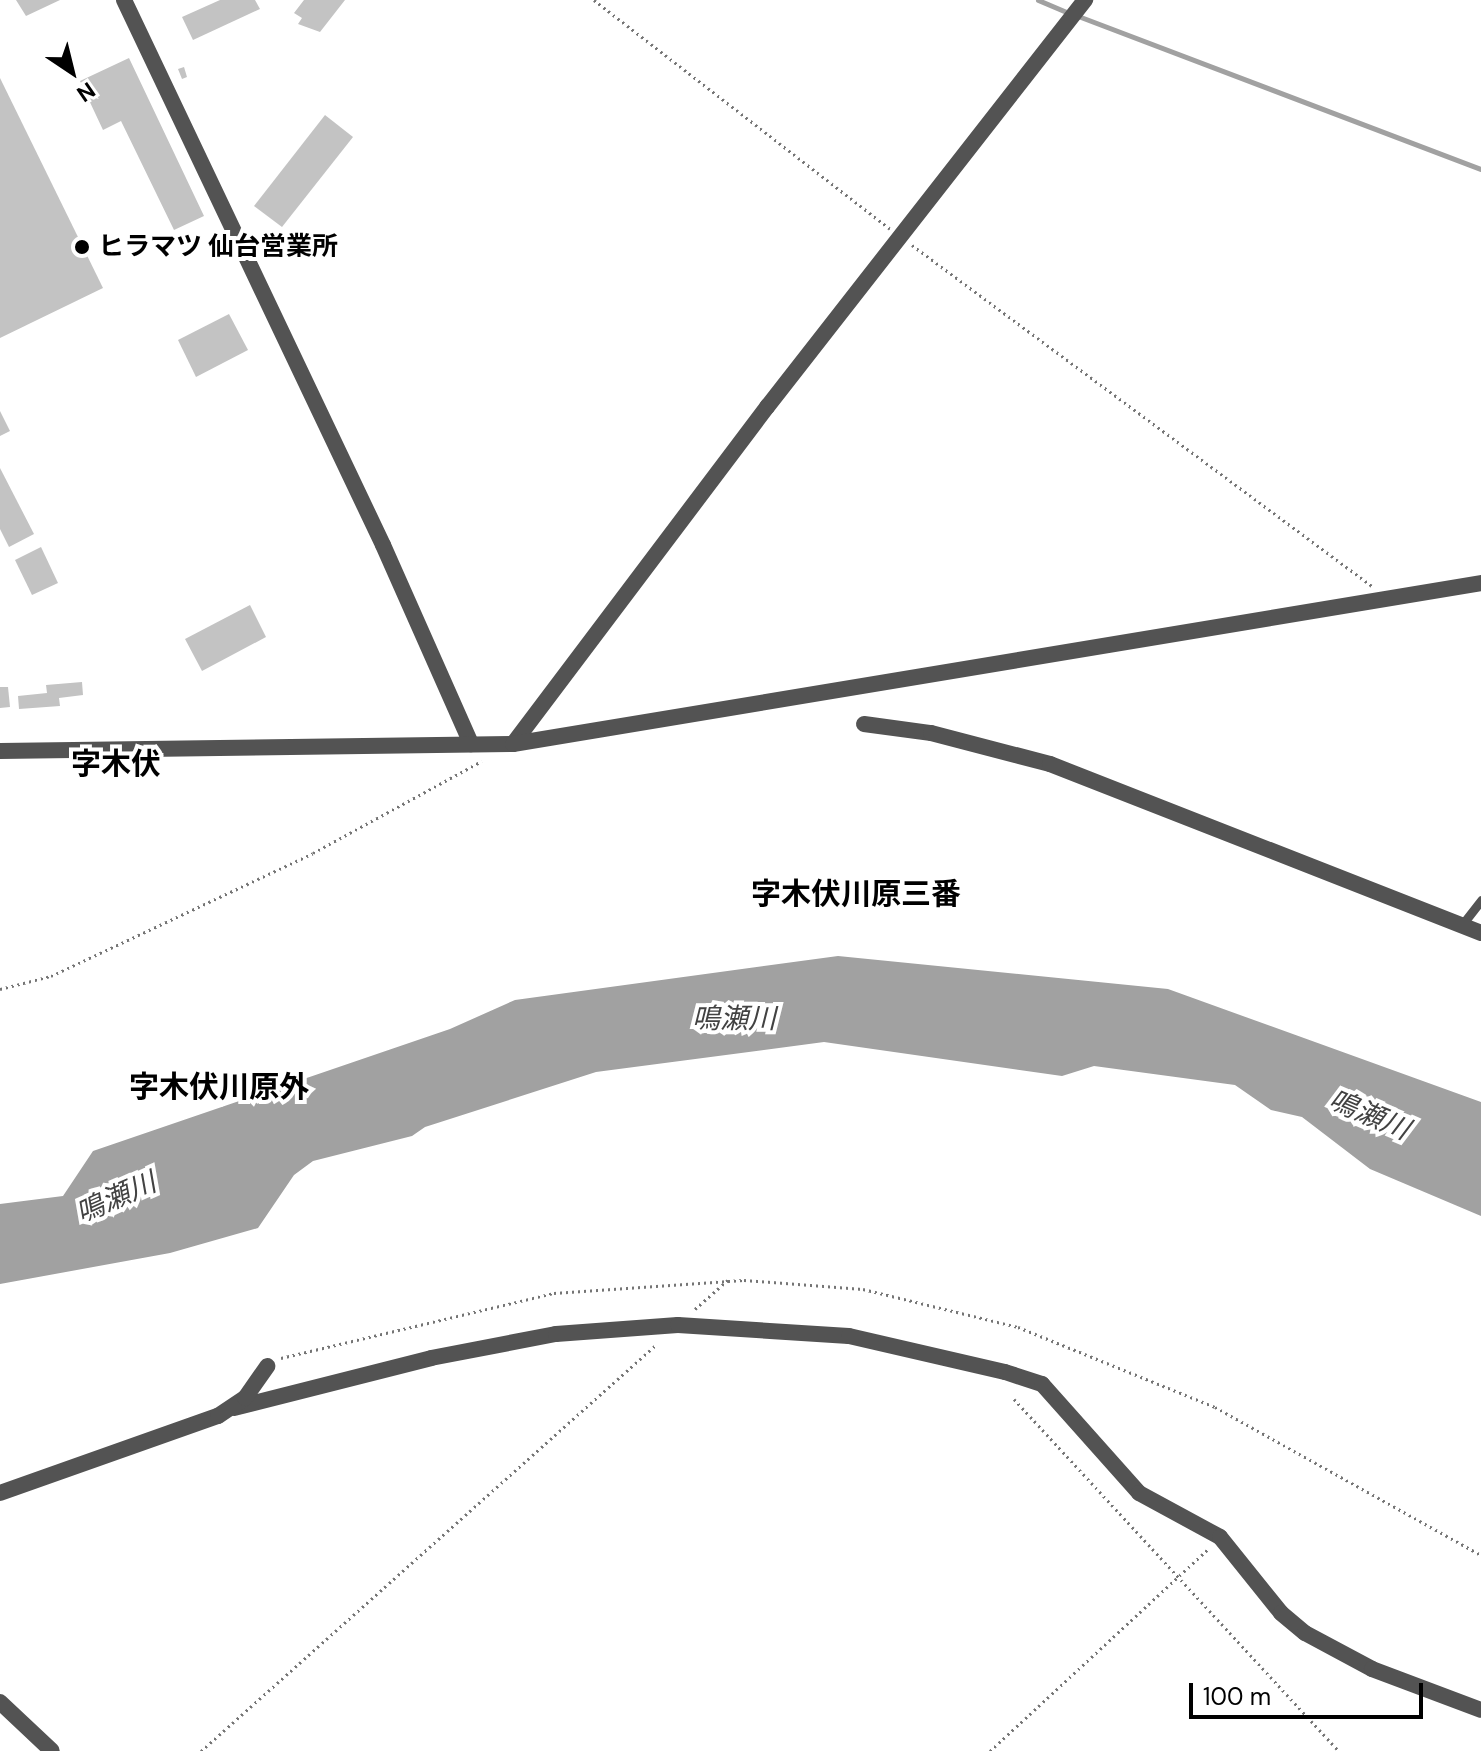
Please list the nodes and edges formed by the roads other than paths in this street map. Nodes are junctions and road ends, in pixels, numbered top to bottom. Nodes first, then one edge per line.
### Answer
1 (124, 0) edge
2 (1083, 3) edge
3 (1481, 583) edge
4 (864, 724) dead end
5 (471, 744) junction
6 (513, 744) junction
7 (0, 751) edge
8 (1481, 900) edge
9 (1460, 927) junction
10 (1481, 933) edge
11 (267, 1366) road end
12 (234, 1408) junction
13 (0, 1493) edge
14 (0, 1702) edge
15 (1481, 1710) edge
16 (52, 1751) edge

1 - 5 street
2 - 6 street
3 - 6 street
4 - 9 street
5 - 6 street
5 - 7 street
8 - 9 lane
9 - 10 street
11 - 12 street
12 - 13 street
12 - 15 street
14 - 16 street

